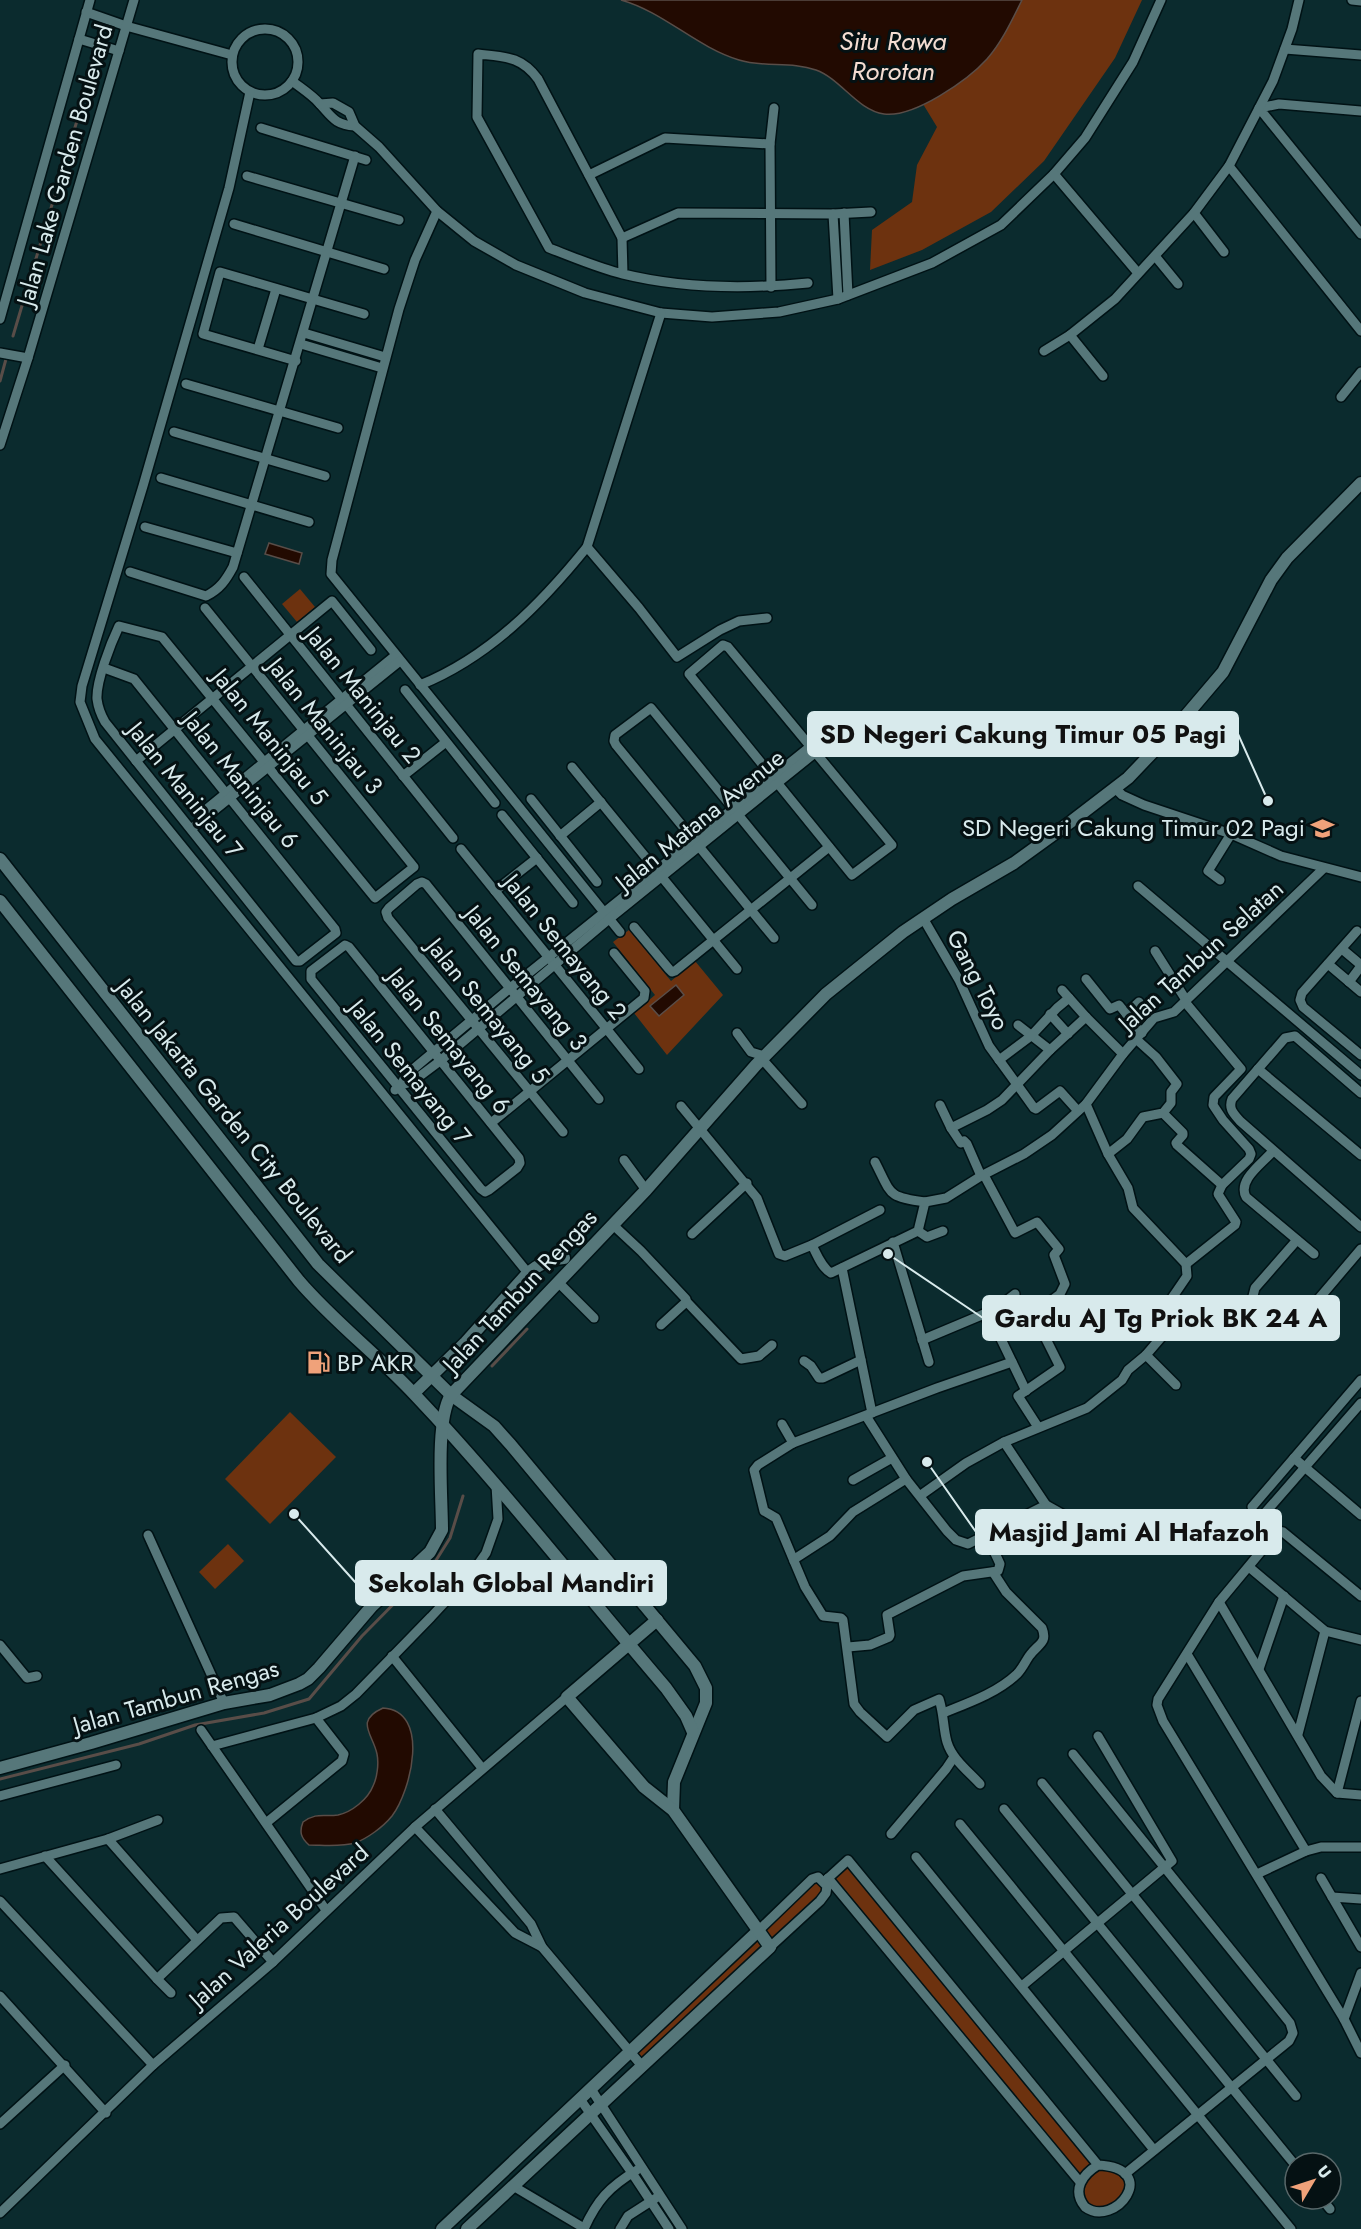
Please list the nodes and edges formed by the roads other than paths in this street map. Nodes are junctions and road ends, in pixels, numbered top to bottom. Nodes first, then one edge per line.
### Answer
1 (122, 0) edge
2 (1161, 0) edge
3 (1299, 0) edge
4 (1352, 0) edge
5 (1361, 1) edge
6 (133, 2) edge
7 (86, 4) edge
8 (126, 26) junction
9 (79, 39) junction
10 (1285, 50) junction
11 (119, 51) junction
12 (232, 55) junction
13 (1361, 55) edge
14 (292, 81) junction
15 (250, 92) junction
16 (320, 104) junction
17 (774, 108) dead end
18 (1361, 111) edge
19 (355, 126) junction
20 (261, 128) dead end
21 (770, 144) junction
22 (355, 156) junction
23 (366, 160) dead end
24 (1229, 166) junction
25 (1054, 174) junction
26 (589, 175) junction
27 (247, 176) dead end
28 (341, 203) junction
29 (437, 211) junction
30 (871, 212) dead end
31 (844, 213) junction
32 (1194, 213) junction
33 (770, 214) junction
34 (833, 214) junction
35 (399, 220) dead end
36 (234, 224) dead end
37 (1361, 234) edge
38 (622, 238) junction
39 (327, 252) junction
40 (1224, 252) dead end
41 (1155, 256) junction
42 (384, 269) dead end
43 (1138, 273) junction
44 (623, 274) junction
45 (808, 283) dead end
46 (1178, 284) dead end
47 (771, 287) junction
48 (276, 289) junction
49 (848, 295) junction
50 (312, 299) junction
51 (838, 299) junction
52 (661, 313) junction
53 (364, 314) dead end
54 (0, 319) edge
55 (1361, 331) edge
56 (304, 333) junction
57 (1070, 335) junction
58 (301, 344) junction
59 (258, 349) junction
60 (1044, 351) dead end
61 (0, 353) edge
62 (385, 357) junction
63 (28, 358) junction
64 (296, 361) junction
65 (382, 368) junction
66 (1361, 372) edge
67 (1103, 376) dead end
68 (186, 384) dead end
69 (1341, 398) dead end
70 (280, 411) junction
71 (338, 428) dead end
72 (174, 432) dead end
73 (0, 445) edge
74 (266, 459) junction
75 (325, 476) dead end
76 (161, 478) dead end
77 (1361, 483) edge
78 (252, 505) junction
79 (309, 522) dead end
80 (145, 527) dead end
81 (587, 547) junction
82 (237, 553) junction
83 (130, 572) dead end
84 (244, 577) dead end
85 (205, 608) dead end
86 (767, 618) dead end
87 (119, 626) joint
88 (291, 635) junction
89 (371, 650) dead end
90 (398, 658) junction
91 (252, 667) junction
92 (104, 668) junction
93 (420, 685) junction
94 (405, 690) dead end
95 (213, 698) junction
96 (344, 702) junction
97 (175, 729) junction
98 (305, 733) junction
99 (446, 742) junction
100 (813, 749) junction
101 (136, 761) junction
102 (267, 764) junction
103 (572, 767) dead end
104 (404, 776) junction
105 (774, 780) junction
106 (1118, 791) junction
107 (228, 796) junction
108 (531, 799) dead end
109 (495, 802) dead end
110 (601, 802) junction
111 (736, 811) junction
112 (502, 815) dead end
113 (189, 827) junction
114 (1230, 834) junction
115 (560, 836) junction
116 (453, 838) dead end
117 (696, 843) junction
118 (829, 847) junction
119 (461, 849) dead end
120 (537, 858) junction
121 (0, 860) edge
122 (1324, 868) junction
123 (659, 873) junction
124 (1361, 877) edge
125 (790, 878) junction
126 (1220, 880) dead end
127 (597, 882) dead end
128 (1138, 886) dead end
129 (495, 891) junction
130 (375, 898) joint
131 (0, 901) edge
132 (573, 903) dead end
133 (812, 904) dead end
134 (751, 910) junction
135 (386, 912) joint
136 (606, 915) junction
137 (927, 924) junction
138 (634, 927) dead end
139 (1357, 931) dead end
140 (620, 932) dead end
141 (774, 938) dead end
142 (713, 940) junction
143 (345, 945) joint
144 (1341, 949) junction
145 (1155, 951) dead end
146 (614, 953) dead end
147 (551, 961) junction
148 (298, 962) joint
149 (1227, 962) junction
150 (1328, 964) junction
151 (1361, 966) edge
152 (737, 969) dead end
153 (1086, 980) dead end
154 (1349, 981) junction
155 (1062, 990) dead end
156 (1361, 992) edge
157 (512, 993) junction
158 (1069, 998) junction
159 (1186, 1001) junction
160 (1139, 1002) dead end
161 (1050, 1014) junction
162 (1126, 1014) junction
163 (1086, 1017) junction
164 (470, 1021) junction
165 (1018, 1025) dead end
166 (478, 1030) junction
167 (607, 1030) junction
168 (736, 1033) dead end
169 (1068, 1034) junction
170 (1032, 1036) junction
171 (1139, 1036) junction
172 (1050, 1050) junction
173 (433, 1052) junction
174 (1123, 1054) junction
175 (1361, 1055) edge
176 (999, 1060) junction
177 (440, 1061) junction
178 (568, 1061) junction
179 (765, 1061) junction
180 (639, 1069) dead end
181 (1258, 1069) junction
182 (1361, 1075) edge
183 (399, 1086) junction
184 (1017, 1086) junction
185 (530, 1092) junction
186 (1361, 1093) edge
187 (386, 1097) junction
188 (599, 1099) dead end
189 (802, 1104) dead end
190 (940, 1105) dead end
191 (681, 1106) dead end
192 (1082, 1108) junction
193 (1163, 1113) junction
194 (491, 1123) junction
195 (951, 1128) junction
196 (563, 1132) dead end
197 (703, 1132) junction
198 (1273, 1151) junction
199 (1108, 1154) junction
200 (1361, 1155) edge
201 (624, 1160) dead end
202 (875, 1162) dead end
203 (520, 1163) joint
204 (983, 1175) junction
205 (747, 1183) junction
206 (1222, 1185) junction
207 (646, 1190) junction
208 (925, 1202) junction
209 (880, 1210) dead end
210 (615, 1227) junction
211 (1361, 1227) edge
212 (918, 1231) junction
213 (943, 1231) dead end
214 (692, 1234) dead end
215 (1297, 1240) junction
216 (893, 1242) junction
217 (813, 1245) junction
218 (1361, 1249) edge
219 (1314, 1254) dead end
220 (564, 1258) dead end
221 (1186, 1264) junction
222 (842, 1268) junction
223 (528, 1273) junction
224 (558, 1282) junction
225 (1015, 1294) dead end
226 (686, 1301) junction
227 (984, 1314) junction
228 (594, 1318) dead end
229 (661, 1325) dead end
230 (922, 1340) junction
231 (772, 1345) dead end
232 (1146, 1355) junction
233 (861, 1360) junction
234 (804, 1361) dead end
235 (929, 1362) dead end
236 (1012, 1362) junction
237 (432, 1376) junction
238 (1361, 1380) edge
239 (1176, 1384) dead end
240 (1026, 1391) junction
241 (414, 1394) junction
242 (451, 1395) junction
243 (1361, 1403) edge
244 (869, 1414) junction
245 (782, 1424) dead end
246 (443, 1426) junction
247 (1038, 1427) junction
248 (1004, 1442) junction
249 (793, 1443) junction
250 (892, 1458) junction
251 (1294, 1458) junction
252 (1305, 1467) junction
253 (906, 1479) junction
254 (853, 1480) dead end
255 (496, 1484) junction
256 (921, 1495) junction
257 (1046, 1505) junction
258 (1252, 1507) dead end
259 (1361, 1515) edge
260 (1071, 1519) dead end
261 (1258, 1521) dead end
262 (148, 1535) dead end
263 (987, 1536) junction
264 (794, 1561) junction
265 (1249, 1567) junction
266 (993, 1572) junction
267 (1284, 1596) junction
268 (1361, 1596) edge
269 (1219, 1602) junction
270 (657, 1620) junction
271 (1325, 1631) junction
272 (1361, 1640) edge
273 (0, 1645) edge
274 (629, 1645) junction
275 (848, 1647) junction
276 (1187, 1654) junction
277 (392, 1656) junction
278 (1259, 1669) junction
279 (37, 1676) dead end
280 (567, 1696) junction
281 (1361, 1701) edge
282 (224, 1703) junction
283 (943, 1713) junction
284 (316, 1718) junction
285 (201, 1730) dead end
286 (693, 1732) junction
287 (1298, 1734) junction
288 (1098, 1736) dead end
289 (212, 1746) junction
290 (1074, 1754) dead end
291 (954, 1757) junction
292 (116, 1765) dead end
293 (0, 1768) edge
294 (482, 1768) junction
295 (1042, 1783) dead end
296 (980, 1784) dead end
297 (1337, 1793) junction
298 (1361, 1795) edge
299 (0, 1796) edge
300 (435, 1809) junction
301 (1004, 1809) dead end
302 (673, 1810) junction
303 (158, 1820) dead end
304 (266, 1823) junction
305 (960, 1824) dead end
306 (415, 1827) junction
307 (891, 1834) dead end
308 (108, 1839) junction
309 (1361, 1847) edge
310 (1306, 1851) junction
311 (45, 1856) junction
312 (916, 1857) dead end
313 (1165, 1867) junction
314 (0, 1869) edge
315 (1257, 1874) junction
316 (1321, 1878) dead end
317 (826, 1880) junction
318 (1132, 1894) junction
319 (1332, 1897) junction
320 (1361, 1899) edge
321 (0, 1901) edge
322 (326, 1910) junction
323 (1098, 1923) junction
324 (757, 1932) junction
325 (197, 1940) junction
326 (542, 1947) junction
327 (770, 1947) junction
328 (1361, 1947) edge
329 (1064, 1951) junction
330 (273, 1962) junction
331 (1361, 1973) edge
332 (157, 1979) junction
333 (1022, 1986) junction
334 (171, 1994) dead end
335 (0, 1996) edge
336 (1344, 2019) junction
337 (630, 2053) junction
338 (1361, 2053) edge
339 (1266, 2059) junction
340 (65, 2065) junction
341 (153, 2065) junction
342 (642, 2066) junction
343 (1232, 2087) junction
344 (591, 2089) junction
345 (1296, 2096) dead end
346 (580, 2099) junction
347 (601, 2103) junction
348 (106, 2113) junction
349 (591, 2113) junction
350 (1198, 2115) junction
351 (0, 2124) edge
352 (1154, 2150) junction
353 (1284, 2151) edge
354 (1098, 2165) junction
355 (641, 2167) junction
356 (632, 2173) junction
357 (1125, 2174) junction
358 (1080, 2182) junction
359 (513, 2186) junction
360 (660, 2195) junction
361 (650, 2201) junction
362 (0, 2213) edge
363 (442, 2229) edge
364 (467, 2229) edge
365 (584, 2229) edge
366 (620, 2229) edge
367 (669, 2229) edge
368 (682, 2229) edge
369 (1291, 2229) edge

1 - 6 street
2 - 25 street
3 - 10 street
4 - 5 street
6 - 8 street, Jalan Lake Garden Boulevard
7 - 8 street
7 - 9 street, Jalan Lake Garden Boulevard
8 - 11 street, Jalan Lake Garden Boulevard
8 - 12 street
9 - 11 street
9 - 54 street, Jalan Lake Garden Boulevard
10 - 13 street
10 - 24 street
11 - 63 street, Jalan Lake Garden Boulevard
12 - 14 street
12 - 15 street
14 - 15 street
14 - 16 street
15 - 187 street
16 - 19 street
16 - 19 street
17 - 21 street
18 - 37 street
19 - 29 street
20 - 22 street
21 - 26 street
21 - 33 street
22 - 23 street
22 - 28 street
24 - 32 street
24 - 55 street
25 - 43 street
25 - 49 street
26 - 38 street
26 - 44 street
27 - 28 street
28 - 35 street
28 - 39 street
29 - 52 street
29 - 62 street
30 - 31 street
31 - 34 street
31 - 49 street
32 - 40 street
32 - 41 street
33 - 34 street
33 - 38 street
33 - 47 street
34 - 51 street
36 - 39 street
38 - 44 street
39 - 42 street
39 - 50 street
41 - 43 street
41 - 46 street
43 - 57 street
44 - 47 street
45 - 47 street
48 - 50 street
48 - 59 street
48 - 59 street
49 - 51 street
50 - 53 street
50 - 56 street
51 - 52 street
52 - 81 street
56 - 58 street
56 - 62 street
57 - 60 street
57 - 67 street
58 - 64 street
58 - 65 street
59 - 64 street
61 - 63 street
62 - 65 street
63 - 73 street, Jalan Lake Garden Boulevard
64 - 70 street
65 - 90 street
66 - 69 street
68 - 70 street
70 - 71 street
70 - 74 street
72 - 74 street
74 - 75 street
74 - 78 street
76 - 78 street
77 - 106 street, Jalan Tambun Rengas
78 - 79 street
78 - 82 street
80 - 82 street
81 - 86 street
81 - 93 street
82 - 83 street
84 - 88 street, Jalan Maninjau 2
85 - 91 street, Jalan Maninjau 3
87 - 92 street, Jalan Maninjau 7
87 - 95 street, Jalan Maninjau 5
88 - 89 street
88 - 91 street
88 - 96 street, Jalan Maninjau 2
90 - 93 street
90 - 96 street
91 - 95 street
91 - 98 street, Jalan Maninjau 3
92 - 97 street, Jalan Maninjau 6
92 - 101 street, Jalan Maninjau 7
93 - 136 street
94 - 99 street
95 - 97 street
95 - 102 street, Jalan Maninjau 5
96 - 98 street
96 - 104 street, Jalan Maninjau 2
97 - 101 street
97 - 107 street, Jalan Maninjau 6
98 - 102 street
98 - 130 street, Jalan Maninjau 3
99 - 104 street
99 - 109 street
100 - 105 street, Jalan Matana Avenue
100 - 105 street
100 - 118 street
101 - 113 street, Jalan Maninjau 7
102 - 107 street
102 - 130 street, Jalan Maninjau 5
103 - 110 street
104 - 116 street, Jalan Maninjau 2
105 - 111 street, Jalan Matana Avenue
105 - 118 street
106 - 114 street
106 - 137 street, Jalan Tambun Rengas
107 - 113 street
107 - 148 street, Jalan Maninjau 6
108 - 115 street
110 - 115 street
110 - 123 street
111 - 117 street, Jalan Matana Avenue
111 - 117 street
111 - 125 street
112 - 120 street
113 - 148 street, Jalan Maninjau 7
114 - 122 street
114 - 126 street
115 - 127 street
117 - 123 street, Jalan Matana Avenue
117 - 134 street
118 - 125 street
119 - 129 street, Jalan Semayang 2
120 - 129 street
120 - 132 street
121 - 237 street, Jalan Jakarta Garden City Boulevard
122 - 124 street
122 - 149 street, Jalan Tambun Selatan
123 - 136 street, Jalan Matana Avenue
123 - 142 street
125 - 133 street
125 - 134 street
128 - 149 street
129 - 147 street, Jalan Semayang 2
131 - 241 street, Jalan Jakarta Garden City Boulevard
134 - 141 street
134 - 142 street
135 - 157 street, Jalan Semayang 3
135 - 164 street, Jalan Semayang 5
136 - 140 street
136 - 147 street, Jalan Matana Avenue
137 - 176 street, Gang Toyo
137 - 179 street, Jalan Tambun Rengas
138 - 142 street
139 - 144 street
142 - 152 street
143 - 173 street, Jalan Semayang 6
143 - 183 street, Jalan Semayang 7
144 - 150 street
144 - 151 street
145 - 159 street
146 - 167 street
147 - 157 street, Jalan Matana Avenue
147 - 167 street, Jalan Semayang 2
149 - 159 street, Jalan Tambun Selatan
149 - 182 street
150 - 154 street
150 - 175 street
151 - 154 street
153 - 162 street
154 - 156 street
155 - 158 street
157 - 164 street
157 - 166 street
157 - 178 street, Jalan Semayang 3
158 - 161 street
158 - 163 street
159 - 171 street, Jalan Tambun Selatan
159 - 206 street
160 - 162 street
161 - 169 street
161 - 170 street
162 - 171 street
163 - 169 street
163 - 174 street
164 - 166 street, Jalan Semayang 5
164 - 173 street
165 - 170 street
166 - 177 street
166 - 185 street, Jalan Semayang 5
167 - 178 street
167 - 180 street, Jalan Semayang 2
168 - 179 street
169 - 172 street
170 - 172 street
170 - 176 street
171 - 174 street, Jalan Tambun Selatan
171 - 193 street
172 - 184 street
173 - 177 street, Jalan Semayang 6
173 - 183 street
174 - 192 street, Jalan Tambun Selatan
176 - 184 street, Gang Toyo
177 - 183 street
177 - 194 street, Jalan Semayang 6
178 - 185 street
178 - 188 street, Jalan Semayang 3
179 - 189 street
179 - 197 street, Jalan Tambun Rengas
181 - 186 street
181 - 198 street
181 - 200 street
183 - 187 street
183 - 203 street, Jalan Semayang 7
184 - 192 street, Gang Toyo
184 - 195 street
185 - 194 street
185 - 196 street, Jalan Semayang 5
187 - 223 street
190 - 195 street
191 - 197 street
192 - 199 street
192 - 204 street, Jalan Tambun Selatan
193 - 199 street
193 - 206 street
194 - 203 street, Jalan Semayang 6
195 - 204 street
197 - 205 street
197 - 207 street, Jalan Tambun Rengas
198 - 211 street
198 - 215 street
199 - 221 street
201 - 207 street
202 - 208 street
204 - 208 street, Jalan Tambun Selatan
204 - 240 street
205 - 214 street
205 - 217 street
206 - 221 street
207 - 210 street, Jalan Tambun Rengas
208 - 212 street
209 - 217 street
210 - 224 street, Jalan Tambun Rengas
210 - 226 street
212 - 213 street
212 - 216 street
215 - 218 street
215 - 219 street
216 - 222 street
216 - 230 street
217 - 222 street
220 - 223 street, Jalan Tambun Rengas
221 - 232 street
222 - 233 street
223 - 237 street, Jalan Tambun Rengas
224 - 228 street
224 - 242 street, Jalan Tambun Rengas
225 - 227 street
226 - 229 street
226 - 231 street
227 - 230 street
227 - 236 street
230 - 235 street
232 - 239 street
232 - 247 street
233 - 234 street
233 - 244 street
236 - 240 street
236 - 244 street
237 - 241 street, Jalan Tambun Rengas
237 - 242 street, Jalan Jakarta Garden City Boulevard
238 - 251 street
240 - 247 street
241 - 246 street, Jalan Jakarta Garden City Boulevard
242 - 246 street, Jalan Tambun Rengas
242 - 270 street, Jalan Jakarta Garden City Boulevard
243 - 252 street
244 - 249 street
244 - 250 street
245 - 249 street
246 - 255 street, Jalan Jakarta Garden City Boulevard
246 - 282 street, Jalan Tambun Rengas
247 - 248 street
248 - 256 street
248 - 257 street
249 - 264 street
250 - 253 street
250 - 254 street
251 - 252 street
251 - 258 street
252 - 259 street
252 - 261 street
253 - 256 street
253 - 264 street
255 - 274 street, Jalan Jakarta Garden City Boulevard
255 - 277 street
256 - 263 street
257 - 260 street
257 - 263 street
262 - 282 street
263 - 266 street
264 - 275 street
265 - 267 street
265 - 268 street
265 - 269 street
266 - 275 street
266 - 283 street
267 - 271 street
267 - 278 street
269 - 276 street
269 - 278 street
270 - 274 street
270 - 286 street, Jalan Jakarta Garden City Boulevard
271 - 272 street
271 - 287 street
273 - 279 street
274 - 280 street
274 - 286 street, Jalan Jakarta Garden City Boulevard
275 - 283 street
276 - 310 street
276 - 315 street
277 - 284 street
277 - 294 street
278 - 287 street
280 - 294 street, Jalan Valeria Boulevard
280 - 302 street
281 - 297 street
282 - 293 street, Jalan Tambun Rengas
283 - 291 street
284 - 289 street
284 - 304 street
285 - 289 street
286 - 302 street
287 - 297 street
288 - 313 street
289 - 304 street
290 - 313 street
291 - 296 street
291 - 307 street
292 - 299 street
294 - 300 street, Jalan Valeria Boulevard
295 - 318 street
297 - 298 street
300 - 306 street, Jalan Valeria Boulevard
300 - 326 street
301 - 323 street
302 - 324 street
303 - 308 street
304 - 322 street
305 - 329 street
306 - 322 street, Jalan Valeria Boulevard
306 - 326 street
308 - 311 street
308 - 325 street
309 - 310 street
310 - 315 street
311 - 314 street
311 - 332 street
312 - 333 street
313 - 318 street
313 - 339 street
315 - 336 street
316 - 319 street
317 - 324 street
317 - 327 street
317 - 354 street
317 - 358 street
318 - 323 street
318 - 339 street
319 - 320 street
319 - 328 street
321 - 341 street
322 - 330 street, Jalan Valeria Boulevard
323 - 329 street
323 - 343 street
324 - 327 street
324 - 337 street
325 - 330 street
325 - 332 street
326 - 337 street
327 - 342 street
329 - 333 street
329 - 350 street
330 - 341 street, Jalan Valeria Boulevard
331 - 336 street
332 - 334 street
333 - 352 street
335 - 340 street
336 - 338 street
337 - 342 street
337 - 344 street
339 - 343 street
339 - 345 street
340 - 348 street
340 - 351 street
341 - 348 street, Jalan Valeria Boulevard
342 - 347 street
343 - 350 street
343 - 353 street
344 - 346 street
344 - 347 street
346 - 349 street
346 - 363 street
347 - 349 street
347 - 355 street
348 - 362 street, Jalan Valeria Boulevard
349 - 356 street
349 - 359 street
350 - 352 street
350 - 369 street
352 - 357 street
354 - 357 street
354 - 358 street
355 - 356 street
355 - 360 street
356 - 361 street
356 - 365 street
357 - 358 street
359 - 364 street
359 - 365 street
360 - 361 street
360 - 368 street
361 - 366 street
361 - 367 street

